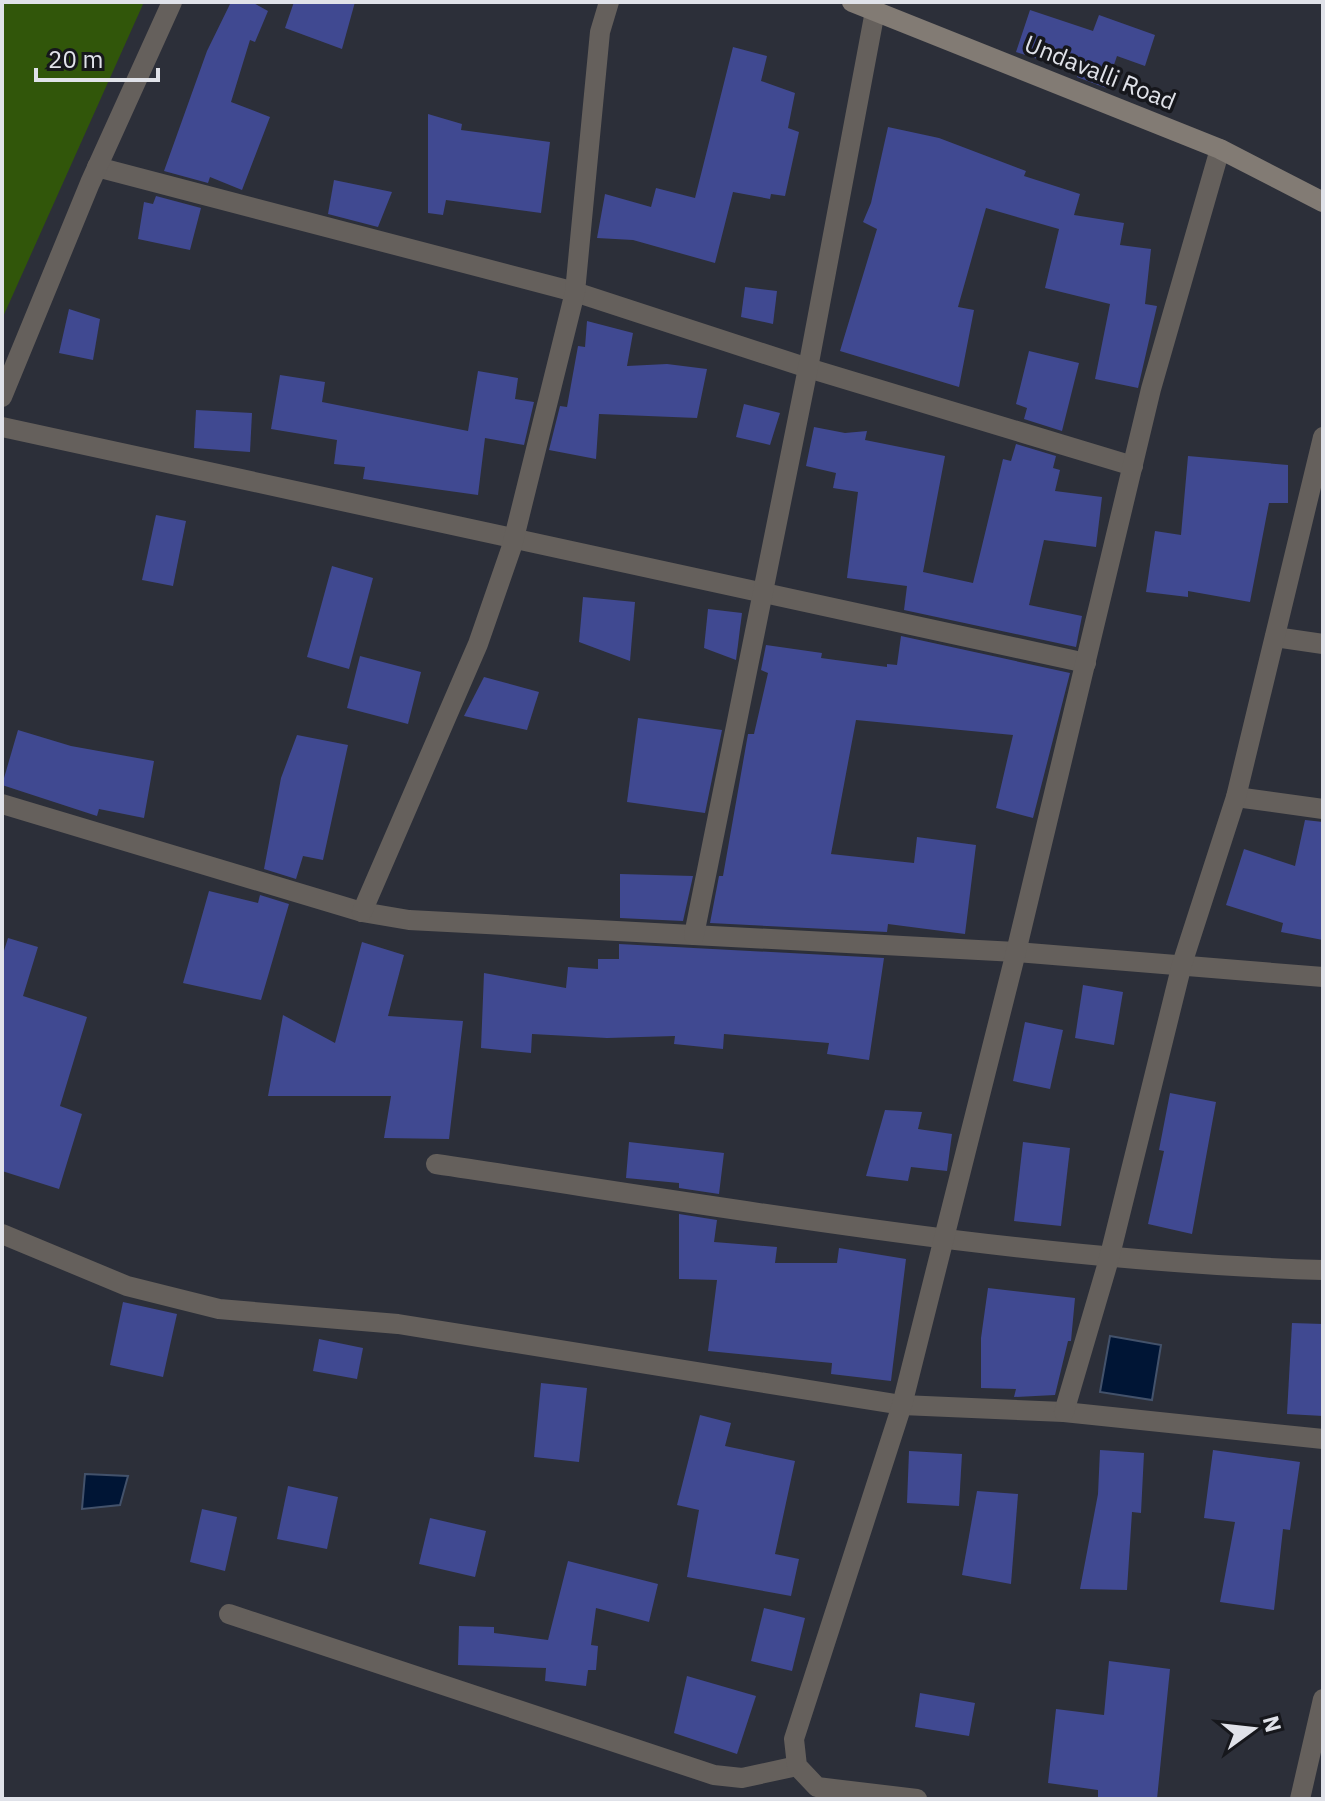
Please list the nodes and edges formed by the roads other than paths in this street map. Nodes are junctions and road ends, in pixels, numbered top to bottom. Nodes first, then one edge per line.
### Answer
1 (172, 2) edge
2 (609, 2) edge
3 (852, 2) edge
4 (875, 11) junction
5 (1220, 149) junction
6 (97, 167) junction
7 (1323, 202) edge
8 (575, 292) junction
9 (808, 368) junction
10 (2, 397) edge
11 (2, 427) edge
12 (1323, 437) edge
13 (1133, 466) junction
14 (514, 538) junction
15 (763, 593) junction
16 (1275, 637) junction
17 (1323, 644) edge
18 (1086, 663) junction
19 (1236, 797) junction
20 (2, 804) edge
21 (1323, 809) edge
22 (362, 912) junction
23 (694, 935) junction
24 (1016, 952) junction
25 (1182, 964) junction
26 (1323, 977) edge
27 (436, 1164) dead end
28 (2, 1234) edge
29 (944, 1240) junction
30 (1109, 1259) junction
31 (1323, 1270) edge
32 (902, 1405) junction
33 (1064, 1412) junction
34 (1323, 1439) edge
35 (229, 1614) dead end
36 (1323, 1699) edge
37 (797, 1766) junction
38 (815, 1793) edge
39 (917, 1799) edge
40 (1300, 1799) edge

1 - 6 street
2 - 8 street
3 - 4 main road, Undavalli Road
4 - 5 main road, Undavalli Road
4 - 9 street
5 - 7 main road, Undavalli Road
5 - 13 street
6 - 8 street
6 - 10 street
8 - 9 street
8 - 14 street
9 - 13 street
9 - 15 street
11 - 14 street
12 - 16 street
13 - 18 street
14 - 15 street
14 - 22 street
15 - 18 street
15 - 23 street
16 - 17 street
16 - 19 street
18 - 24 street
19 - 21 street
19 - 25 street
20 - 22 street
22 - 23 street
23 - 24 street
24 - 25 street
24 - 29 street
25 - 26 street
25 - 30 street
27 - 29 street
28 - 32 street
29 - 30 street
29 - 32 street
30 - 31 street
30 - 33 street
32 - 33 street
32 - 37 street
33 - 34 street
35 - 37 street
36 - 40 street
37 - 38 street
38 - 39 street

